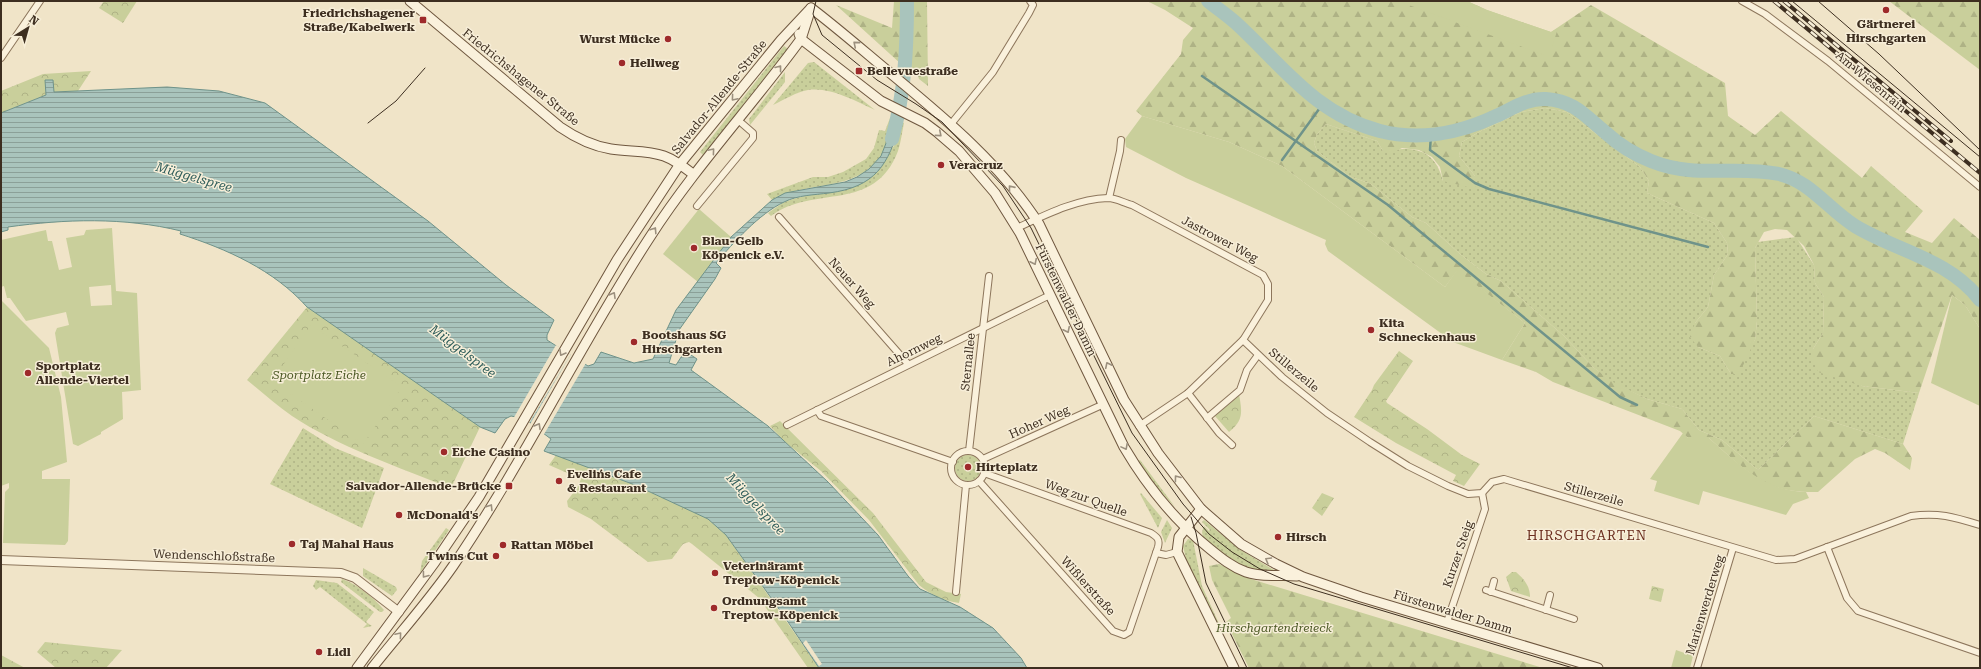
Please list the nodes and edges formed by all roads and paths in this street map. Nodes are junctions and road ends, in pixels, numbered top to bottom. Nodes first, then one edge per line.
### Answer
1 (40, 1) edge
2 (410, 1) edge
3 (1030, 1) edge
4 (1742, 1) edge
5 (812, 5) edge
6 (794, 26) junction
7 (801, 39) junction
8 (1, 58) edge
9 (738, 120) junction
10 (951, 124) junction
11 (1121, 140) dead end
12 (680, 164) junction
13 (693, 174) junction
14 (1980, 187) edge
15 (1109, 198) junction
16 (697, 206) dead end
17 (779, 216) dead end
18 (1035, 219) junction
19 (1017, 228) junction
20 (989, 276) dead end
21 (1050, 295) junction
22 (983, 328) junction
23 (1243, 340) junction
24 (1258, 354) junction
25 (908, 364) junction
26 (1188, 393) junction
27 (1104, 404) junction
28 (817, 410) junction
29 (1207, 418) junction
30 (787, 425) dead end
31 (1139, 426) junction
32 (1232, 445) dead end
33 (970, 451) junction
34 (983, 459) junction
35 (953, 462) junction
36 (984, 473) junction
37 (980, 480) junction
38 (966, 484) junction
39 (1482, 493) junction
40 (1201, 509) junction
41 (1980, 525) edge
42 (1185, 529) junction
43 (1156, 536) joint
44 (1827, 547) junction
45 (1734, 548) junction
46 (1177, 552) junction
47 (1156, 553) junction
48 (1, 560) edge
49 (1303, 577) junction
50 (1494, 581) dead end
51 (956, 592) dead end
52 (1550, 594) dead end
53 (1546, 610) junction
54 (399, 612) junction
55 (1574, 619) dead end
56 (411, 620) junction
57 (1447, 622) junction
58 (1980, 653) edge
59 (357, 668) edge
60 (372, 668) edge
61 (1234, 668) edge
62 (1598, 668) edge
63 (1698, 668) edge

1 - 8 street
2 - 12 main road, Friedrichshagener Straße
3 - 10 street
4 - 14 street, Am Wiesenrain
5 - 6 main road, Salvador-Allende-Straße
5 - 7 main road
10 -> 5 main road, Fürstenwalder Damm
6 - 7 main road, Fürstenwalder Damm
6 -> 12 main road, Salvador-Allende-Straße
9 -> 7 main road
7 -> 19 main road, Fürstenwalder Damm
13 -> 9 main road
9 - 16 street
18 -> 10 main road, Fürstenwalder Damm
11 - 15 street
12 - 13 main road, Friedrichshagener Straße
12 -> 54 main road, Salvador-Allende-Straße
56 -> 13 main road
15 - 18 street, Jastrower Weg
15 - 23 street, Jastrower Weg
17 - 25 street, Neuer Weg
18 - 19 street, Jastrower Weg
31 -> 18 main road, Fürstenwalder Damm
19 -> 21 main road, Fürstenwalder Damm
20 - 22 street, Sternallee
21 - 22 street, Ahornweg
21 -> 27 main road, Fürstenwalder Damm
22 - 25 street, Ahornweg
22 - 33 street, Sternallee
23 - 24 street, Stillerzeile
23 - 26 street, Jastrower Weg
24 - 29 street
24 - 39 street, Stillerzeile
25 - 28 street, Ahornweg
26 - 29 street
26 - 31 street, Jastrower Weg
27 - 34 street, Hoher Weg
27 -> 42 main road, Fürstenwalder Damm
28 - 30 street, Ahornweg
28 - 35 street
29 - 32 street
40 -> 31 main road, Fürstenwalder Damm
33 - 34 street
33 - 35 street
34 - 36 street
35 - 38 street
36 - 37 street
36 - 43 street, Weg zur Quelle
37 - 38 street
37 - 47 street, Wißlerstraße
38 - 51 street
39 - 45 street, Stillerzeile
39 - 57 street, Kurzer Steig
40 - 42 main road
49 -> 40 main road, Fürstenwalder Damm
41 - 44 street, Stillerzeile
42 - 46 main road
42 - 49 main road, Fürstenwalder Damm
43 - 47 street, Wißlerstraße
44 - 45 street, Stillerzeile
44 - 58 street
45 - 63 street, Marienwerderweg
46 - 47 street
46 - 61 main road
48 - 54 street, Wendenschloßstraße
49 - 57 main road, Fürstenwalder Damm
50 - 53 street
52 - 53 street
53 - 55 street
54 - 56 main road, Wendenschloßstraße
54 - 59 main road
60 -> 56 main road
57 - 62 main road, Fürstenwalder Damm

